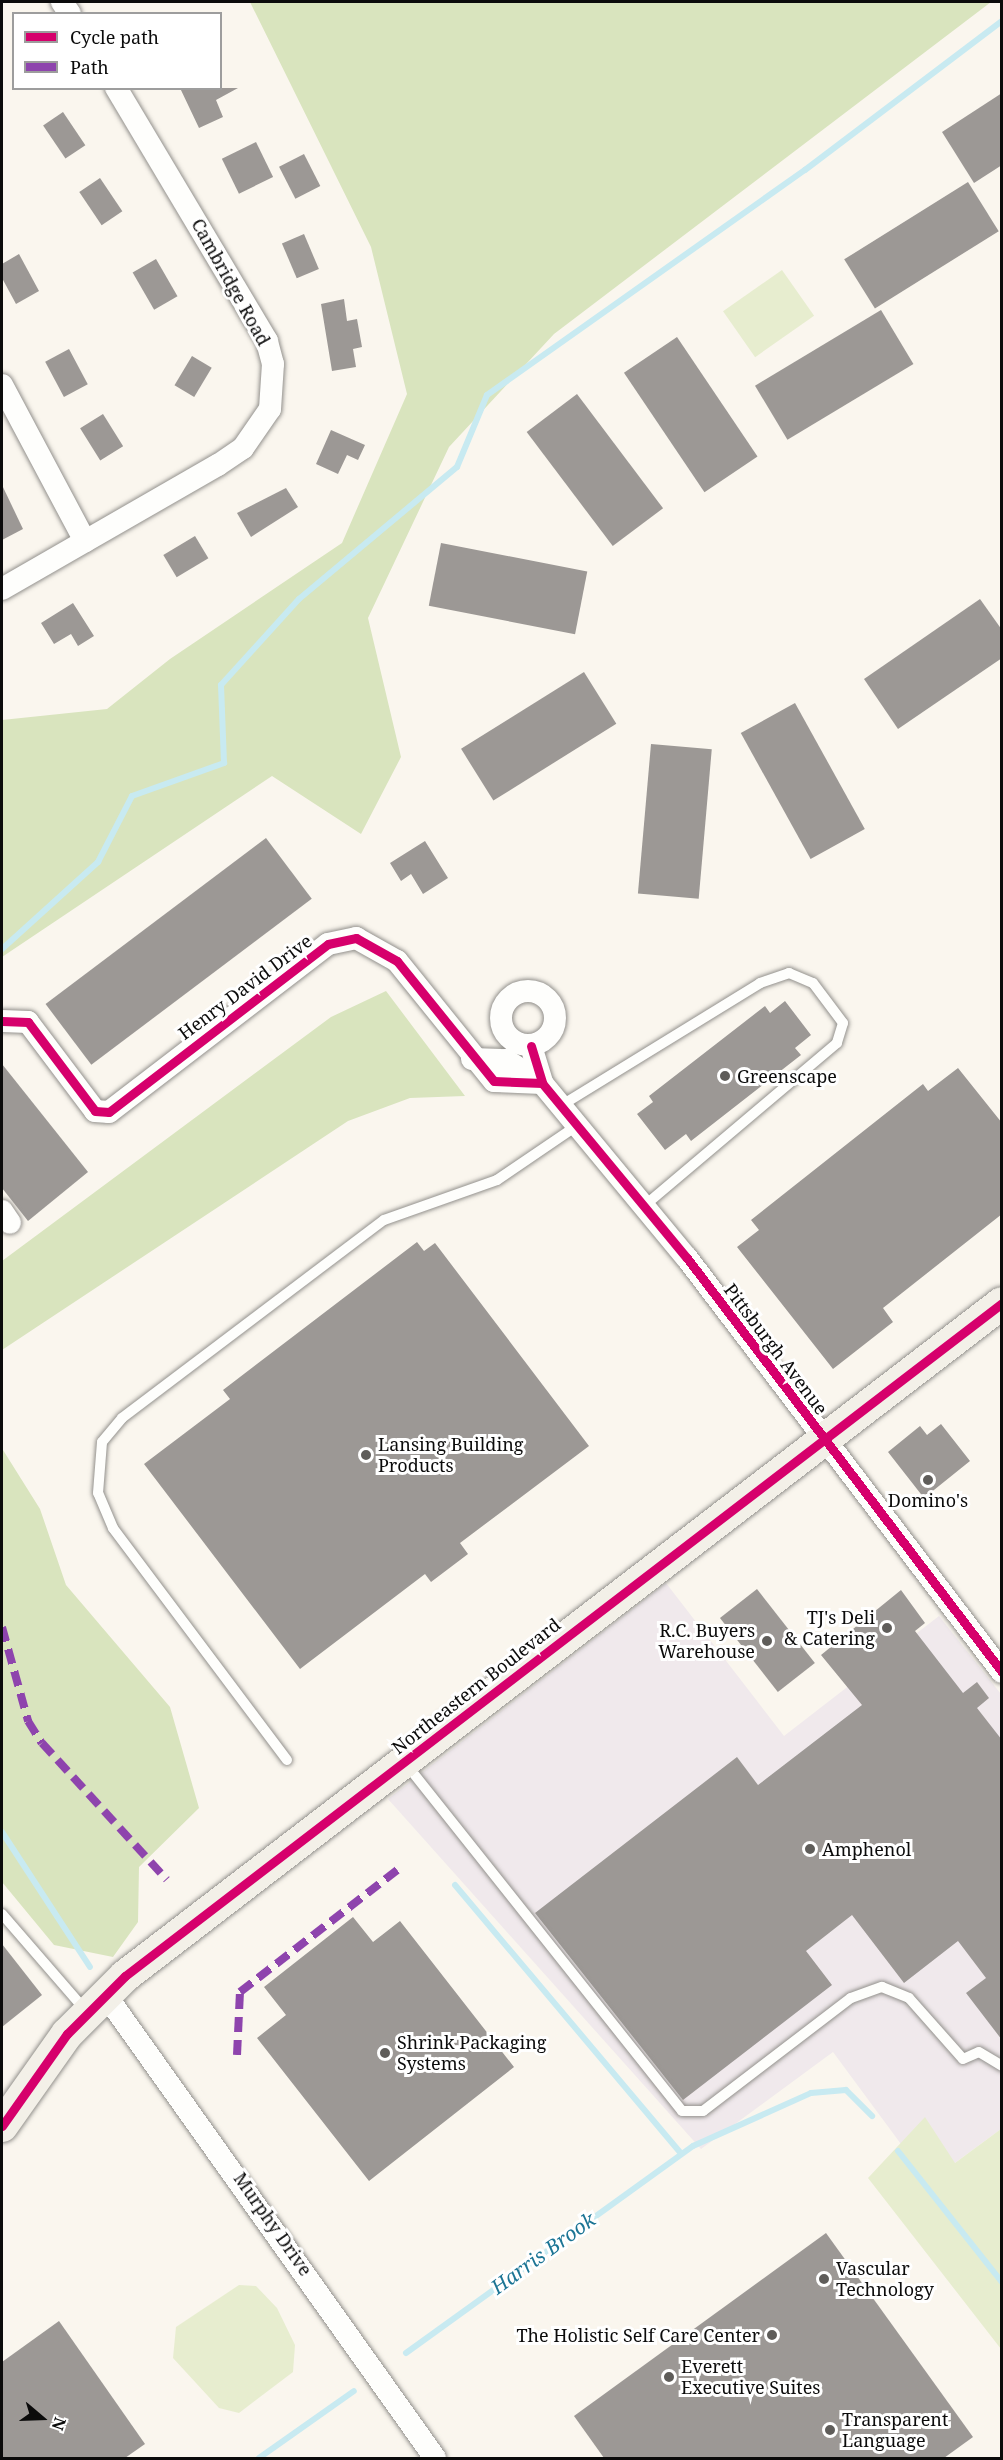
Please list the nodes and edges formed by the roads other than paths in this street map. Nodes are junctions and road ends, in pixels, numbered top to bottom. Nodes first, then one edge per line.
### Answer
1 (117, 90) edge
2 (2, 385) edge
3 (85, 541) junction
4 (2, 590) edge
5 (2, 1021) edge
6 (531, 1046) dead end
7 (542, 1083) junction
8 (562, 1105) junction
9 (579, 1124) junction
10 (645, 1205) junction
11 (1002, 1303) edge
12 (823, 1439) junction
13 (1002, 1672) edge
14 (287, 1760) dead end
15 (404, 1761) junction
16 (2, 1914) edge
17 (96, 2003) junction
18 (1002, 2066) edge
19 (2, 2126) edge
20 (435, 2458) edge

1 - 3 street, Cambridge Road
2 - 3 street
3 - 4 street, Cambridge Road
5 - 7 street, Henry David Drive
6 - 7 street, Pittsburgh Avenue
7 - 8 street, Pittsburgh Avenue
8 - 9 street, Pittsburgh Avenue
8 - 10 lane
9 - 10 street, Pittsburgh Avenue
9 - 14 lane
10 - 12 street, Pittsburgh Avenue
11 - 12 street, Northeastern Boulevard
12 - 13 street, Pittsburgh Avenue
12 - 15 street, Northeastern Boulevard
15 - 17 street, Northeastern Boulevard
15 - 18 lane
16 - 17 lane
17 - 19 street, Northeastern Boulevard
17 - 20 street, Murphy Drive

